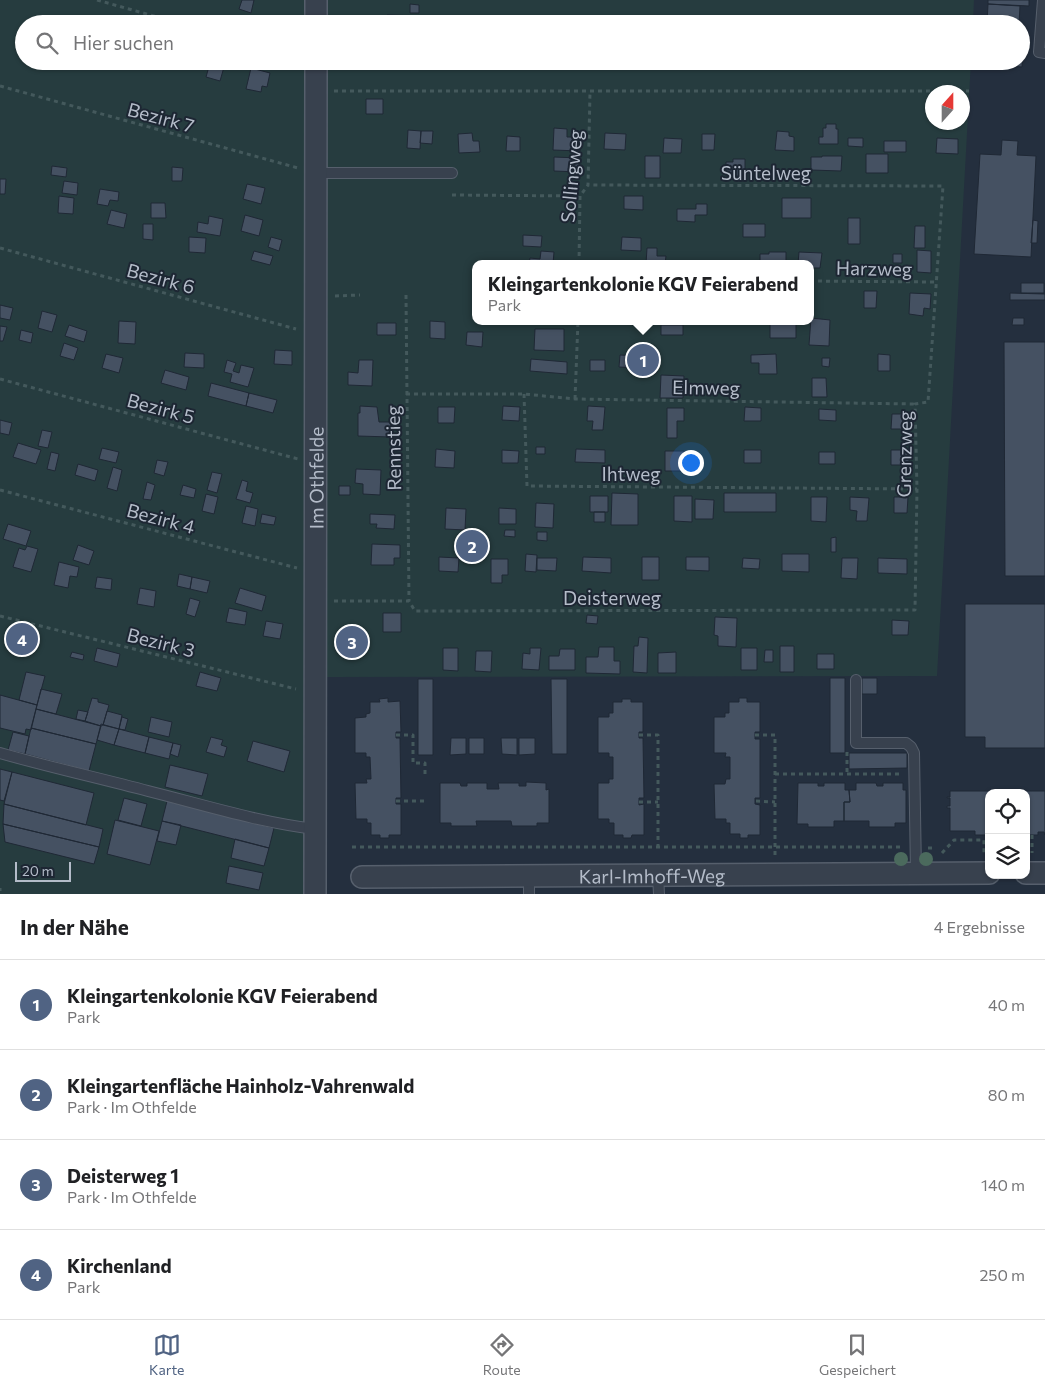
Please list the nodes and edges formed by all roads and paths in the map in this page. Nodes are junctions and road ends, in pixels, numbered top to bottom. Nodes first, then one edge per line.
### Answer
1 (96, 0) edge
2 (316, 0) edge
3 (1043, 0) edge
4 (150, 15) edge
5 (316, 15) edge
6 (1045, 53) edge
7 (316, 70) edge
8 (0, 86) edge
9 (316, 90) junction
10 (925, 91) edge
11 (590, 92) junction
12 (316, 173) junction
13 (452, 173) dead end
14 (588, 185) junction
15 (943, 186) joint
16 (452, 195) dead end
17 (580, 196) junction
18 (0, 248) edge
19 (579, 260) edge
20 (814, 281) edge
21 (936, 282) junction
22 (360, 295) dead end
23 (406, 295) dead end
24 (316, 296) junction
25 (578, 325) edge
26 (316, 335) junction
27 (0, 378) edge
28 (406, 394) junction
29 (524, 394) junction
30 (576, 399) junction
31 (915, 404) junction
32 (315, 464) junction
33 (917, 489) junction
34 (0, 490) edge
35 (315, 572) junction
36 (408, 601) junction
37 (316, 602) junction
38 (915, 610) joint
39 (0, 616) edge
40 (856, 680) dead end
41 (315, 692) junction
42 (396, 735) dead end
43 (639, 735) dead end
44 (755, 735) dead end
45 (0, 753) edge
46 (775, 774) junction
47 (914, 774) junction
48 (425, 778) dead end
49 (396, 801) dead end
50 (425, 801) dead end
51 (639, 802) dead end
52 (658, 802) junction
53 (756, 802) dead end
54 (775, 802) junction
55 (315, 829) junction
56 (980, 834) dead end
57 (1032, 835) dead end
58 (980, 840) junction
59 (352, 847) dead end
60 (775, 847) junction
61 (658, 848) junction
62 (916, 848) junction
63 (935, 848) dead end
64 (985, 852) edge
65 (942, 853) dead end
66 (1030, 854) edge
67 (985, 863) edge
68 (1030, 864) edge
69 (916, 872) junction
70 (1045, 873) edge
71 (775, 875) junction
72 (362, 877) dead end
73 (810, 884) edge
74 (529, 885) edge
75 (658, 885) edge
76 (315, 894) edge

1 - 4 path
2 - 5 street
3 - 6 lane
7 - 9 street, Im Othfelde
8 - 12 path, Bezirk 7
9 - 11 path
9 - 12 street, Im Othfelde
10 - 11 path
11 - 14 path, Sollingweg
12 - 13 lane
12 - 24 street, Im Othfelde
14 - 15 path, Süntelweg
14 - 17 path, Sollingweg
15 - 21 path, Grenzweg
16 - 17 path
17 - 19 path, Sollingweg
18 - 26 path, Bezirk 6
20 - 21 path, Harzweg
21 - 31 path, Grenzweg
22 - 24 path
23 - 28 path, Rennstieg
24 - 26 street, Im Othfelde
25 - 30 path
26 - 32 street, Im Othfelde
27 - 32 path, Bezirk 5
28 - 29 path, Elmweg
28 - 36 path, Rennstieg
29 - 30 path, Elmweg
29 - 33 path, Ihtweg
30 - 31 path, Elmweg
31 - 33 path, Grenzweg
32 - 35 street, Im Othfelde
33 - 38 path, Grenzweg
34 - 35 path, Bezirk 4
35 - 37 street, Im Othfelde
36 - 37 path, Deisterweg
36 - 38 path, Deisterweg
37 - 41 street, Im Othfelde
39 - 41 path, Bezirk 3
40 - 47 lane
41 - 55 street, Im Othfelde
42 - 48 path
43 - 52 path
44 - 46 path
45 - 55 lane
46 - 47 path
46 - 54 path
47 - 62 lane
49 - 50 path
51 - 52 path
52 - 61 path
53 - 54 path
54 - 60 path
55 - 76 street, Im Othfelde
56 - 58 path
57 - 66 path
58 - 64 path
58 - 65 path
59 - 61 path
60 - 61 path
60 - 62 path
60 - 71 path
62 - 63 path
62 - 69 lane
67 - 69 street, Karl-Imhoff-Weg
68 - 70 street
69 - 73 street, Karl-Imhoff-Weg
71 - 73 street, Karl-Imhoff-Weg
71 - 75 street, Karl-Imhoff-Weg
72 - 74 street, Karl-Imhoff-Weg
74 - 75 street, Karl-Imhoff-Weg

